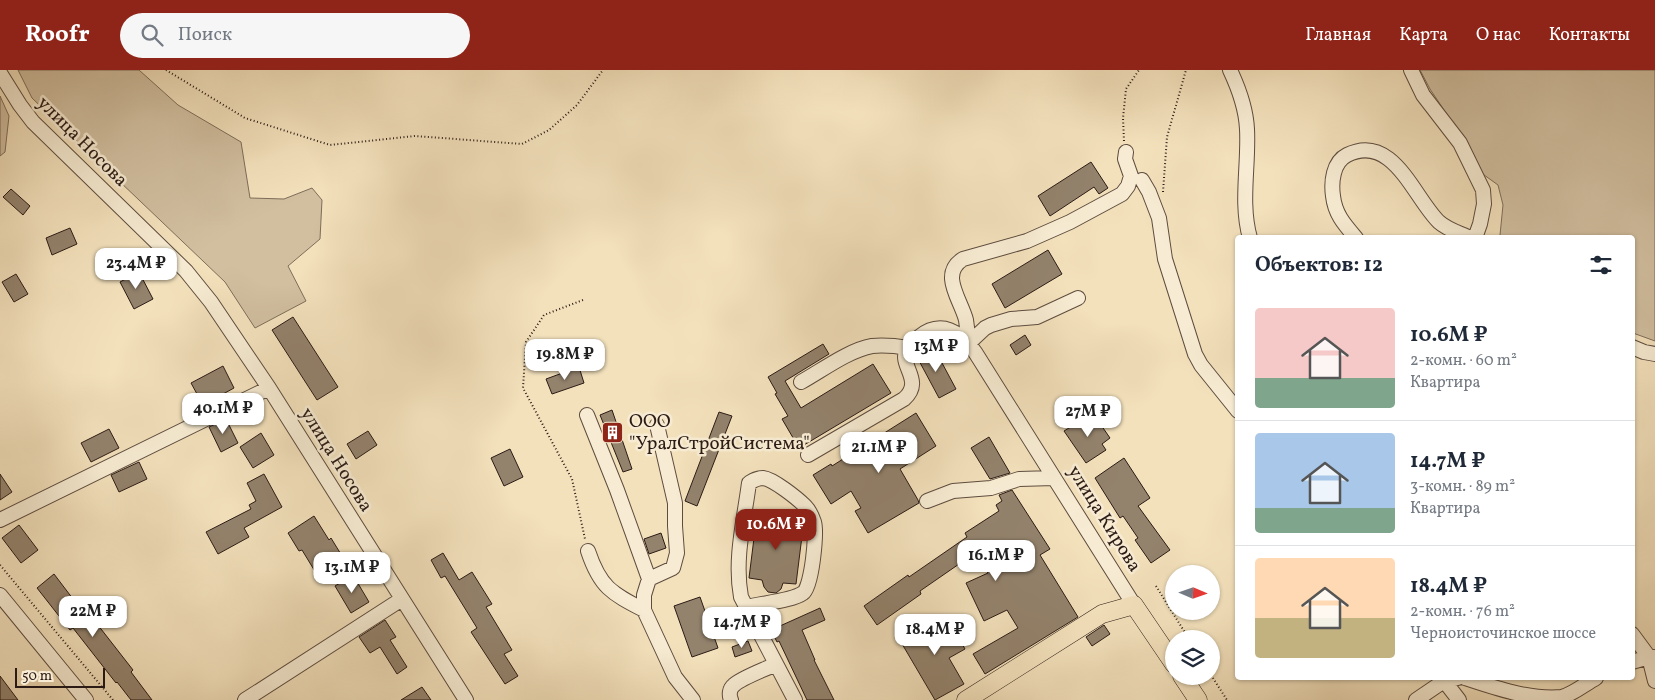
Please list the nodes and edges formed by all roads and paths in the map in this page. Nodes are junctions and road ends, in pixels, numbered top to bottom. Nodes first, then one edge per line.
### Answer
1 (166, 70) edge
2 (603, 70) edge
3 (1139, 70) edge
4 (1186, 70) edge
5 (1230, 70) edge
6 (1411, 70) edge
7 (0, 73) edge
8 (1126, 152) joint
9 (1142, 180) dead end
10 (1163, 196) dead end
11 (1250, 235) edge
12 (1354, 235) edge
13 (1464, 235) edge
14 (1476, 235) edge
15 (1078, 298) dead end
16 (583, 300) dead end
17 (969, 344) junction
18 (908, 348) junction
19 (1635, 348) edge
20 (1655, 354) edge
21 (801, 382) dead end
22 (269, 388) junction
23 (1235, 407) edge
24 (588, 415) dead end
25 (657, 425) dead end
26 (808, 455) dead end
27 (1054, 478) junction
28 (927, 501) dead end
29 (0, 520) edge
30 (588, 551) joint
31 (0, 565) edge
32 (649, 579) junction
33 (1156, 586) dead end
34 (0, 595) edge
35 (402, 599) junction
36 (1134, 606) junction
37 (747, 607) junction
38 (644, 610) junction
39 (1183, 630) edge
40 (1635, 637) edge
41 (1165, 651) edge
42 (1652, 657) edge
43 (1635, 661) edge
44 (776, 664) junction
45 (1446, 680) edge
46 (1449, 680) edge
47 (1470, 680) edge
48 (1593, 680) edge
49 (1655, 680) edge
50 (1188, 685) edge
51 (1217, 685) edge
52 (790, 698) edge
53 (86, 700) edge
54 (113, 700) edge
55 (245, 700) edge
56 (466, 700) edge
57 (693, 700) edge
58 (731, 700) edge
59 (966, 700) edge
60 (1198, 700) edge
61 (1227, 700) edge
62 (1416, 700) edge
63 (1459, 700) edge

1 - 2 path
3 - 8 path
4 - 10 path
5 - 11 street
6 - 14 street
7 - 22 street, улица Носова
8 - 17 street
9 - 23 street
12 - 13 street
15 - 17 street
16 - 30 path
17 - 18 street
17 - 27 street, улица Кирова
18 - 21 street
18 - 26 street
19 - 20 street
22 - 29 street
22 - 35 street, улица Носова
24 - 32 street
25 - 32 street
27 - 28 street
27 - 36 street, улица Кирова
30 - 38 street
31 - 54 path
32 - 38 street
33 - 39 path
34 - 53 street
35 - 55 street
35 - 56 street, улица Носова
36 - 41 main road, улица Кирова
36 - 59 main road
37 - 37 street
37 - 44 street
38 - 57 street
40 - 42 street
42 - 43 street
42 - 49 street
44 - 52 street
44 - 58 street
45 - 62 street
46 - 63 street
47 - 48 street
50 - 60 main road
51 - 61 path

